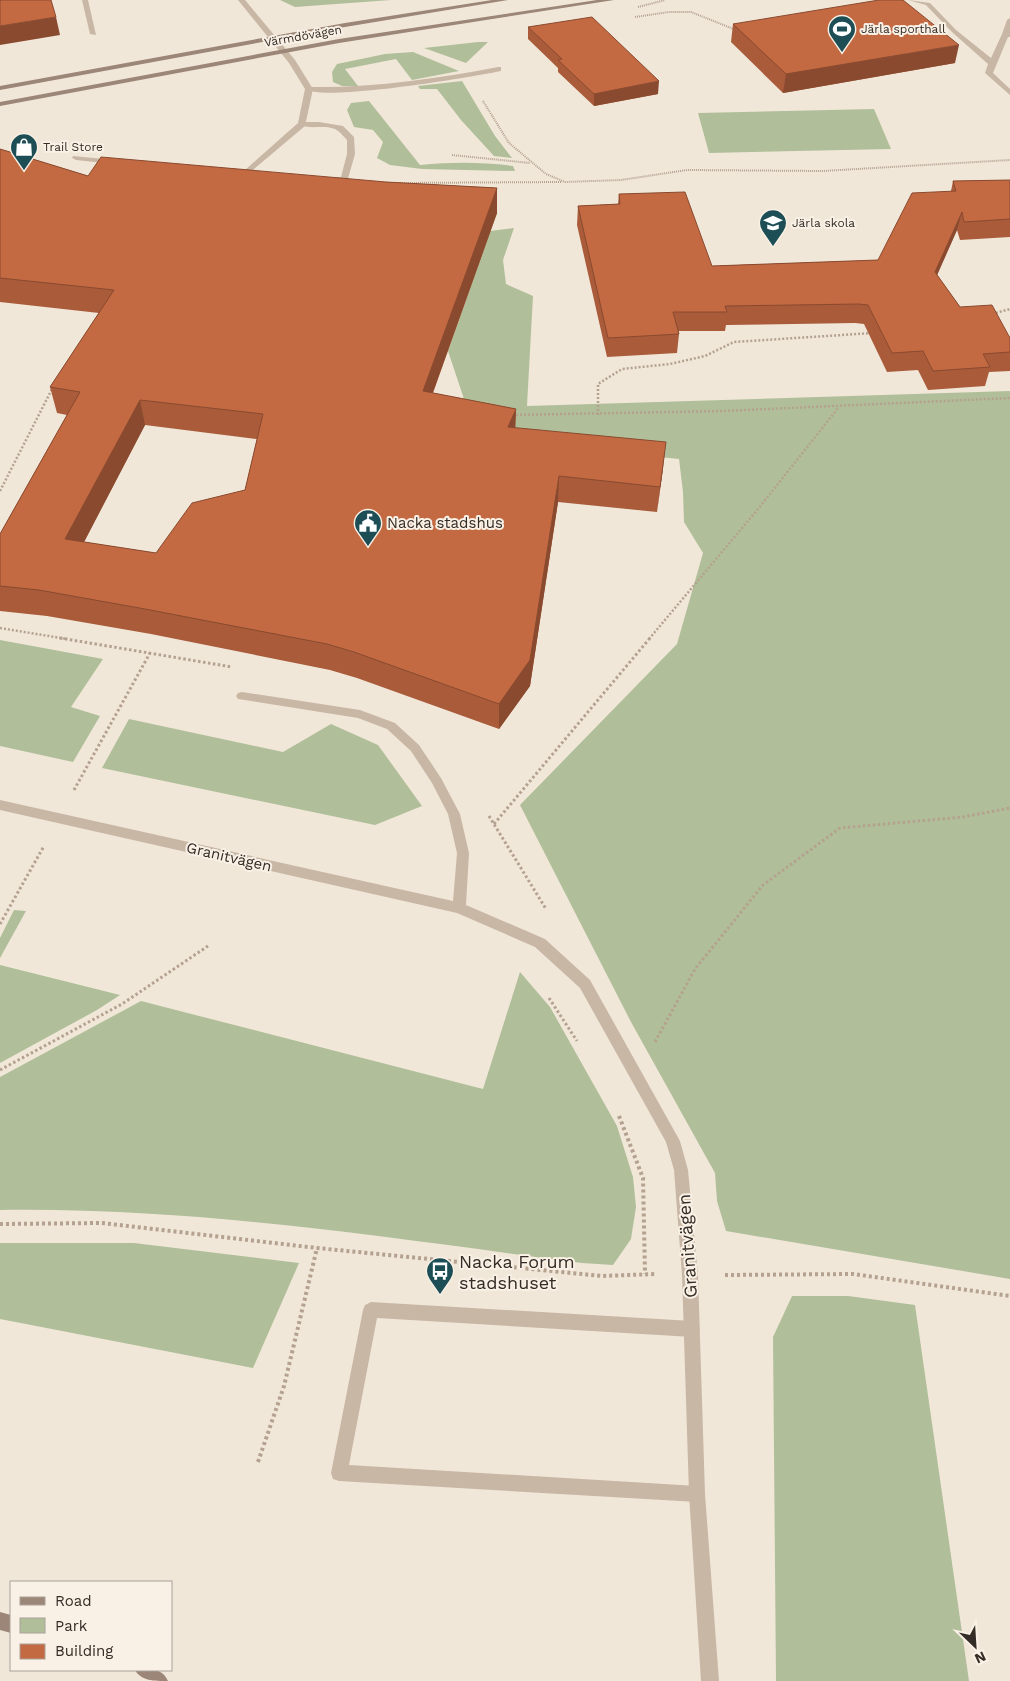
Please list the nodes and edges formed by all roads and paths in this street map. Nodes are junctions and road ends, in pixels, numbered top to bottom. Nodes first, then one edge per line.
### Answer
1 (85, 0) edge
2 (241, 0) edge
3 (505, 0) edge
4 (611, 0) edge
5 (911, 0) edge
6 (930, 2) edge
7 (632, 17) dead end
8 (1010, 20) edge
9 (743, 32) edge
10 (94, 34) dead end
11 (1008, 34) edge
12 (271, 38) junction
13 (281, 51) junction
14 (992, 63) junction
15 (498, 69) dead end
16 (466, 75) junction
17 (0, 88) edge
18 (309, 89) junction
19 (1010, 93) edge
20 (0, 104) edge
21 (302, 124) junction
22 (452, 154) dead end
23 (76, 158) dead end
24 (1010, 160) edge
25 (124, 162) edge
26 (531, 163) junction
27 (228, 171) edge
28 (247, 173) junction
29 (256, 174) edge
30 (324, 179) edge
31 (344, 180) junction
32 (565, 182) junction
33 (1010, 309) edge
34 (986, 316) edge
35 (882, 332) edge
36 (54, 386) edge
37 (1010, 398) edge
38 (839, 407) junction
39 (508, 414) edge
40 (598, 415) junction
41 (0, 491) edge
42 (150, 653) dead end
43 (242, 696) dead end
44 (88, 765) dead end
45 (0, 805) edge
46 (1010, 808) edge
47 (490, 816) dead end
48 (494, 824) junction
49 (459, 908) junction
50 (549, 914) dead end
51 (208, 946) dead end
52 (546, 993) dead end
53 (582, 1048) dead end
54 (0, 1070) edge
55 (637, 1075) junction
56 (618, 1114) dead end
57 (0, 1224) edge
58 (317, 1248) junction
59 (725, 1275) dead end
60 (1010, 1296) edge
61 (692, 1329) junction
62 (258, 1462) dead end
63 (697, 1494) junction
64 (145, 1671) edge
65 (159, 1681) edge
66 (710, 1681) edge

1 - 10 street
2 - 12 street
3 - 12 main road, Värmdövägen
4 - 13 main road, Värmdövägen
5 - 6 street
6 - 14 street
7 - 9 path
8 - 11 street
11 - 14 street
12 - 13 street
12 - 17 main road, Värmdövägen
13 - 18 street
13 - 20 main road, Värmdövägen
14 - 19 street
15 - 16 street
16 - 18 street
16 - 26 path
18 - 21 street
21 - 28 street
21 - 31 street
22 - 26 path
23 - 25 street
24 - 32 path
26 - 32 path
27 - 28 street
28 - 29 street
30 - 31 street
31 - 32 path
33 - 34 path
35 - 40 path
36 - 41 path
37 - 38 path
38 - 40 path
38 - 48 path
39 - 40 path
42 - 44 path
43 - 49 street
45 - 49 street, Granitvägen
46 - 55 path
47 - 48 path
48 - 50 path
49 - 55 street, Granitvägen
51 - 54 path
52 - 53 path
55 - 61 street, Granitvägen
56 - 58 path
57 - 58 path
58 - 62 path
59 - 60 path
61 - 63 street, Granitvägen
61 - 63 street
63 - 66 street, Granitvägen
64 - 65 main road

